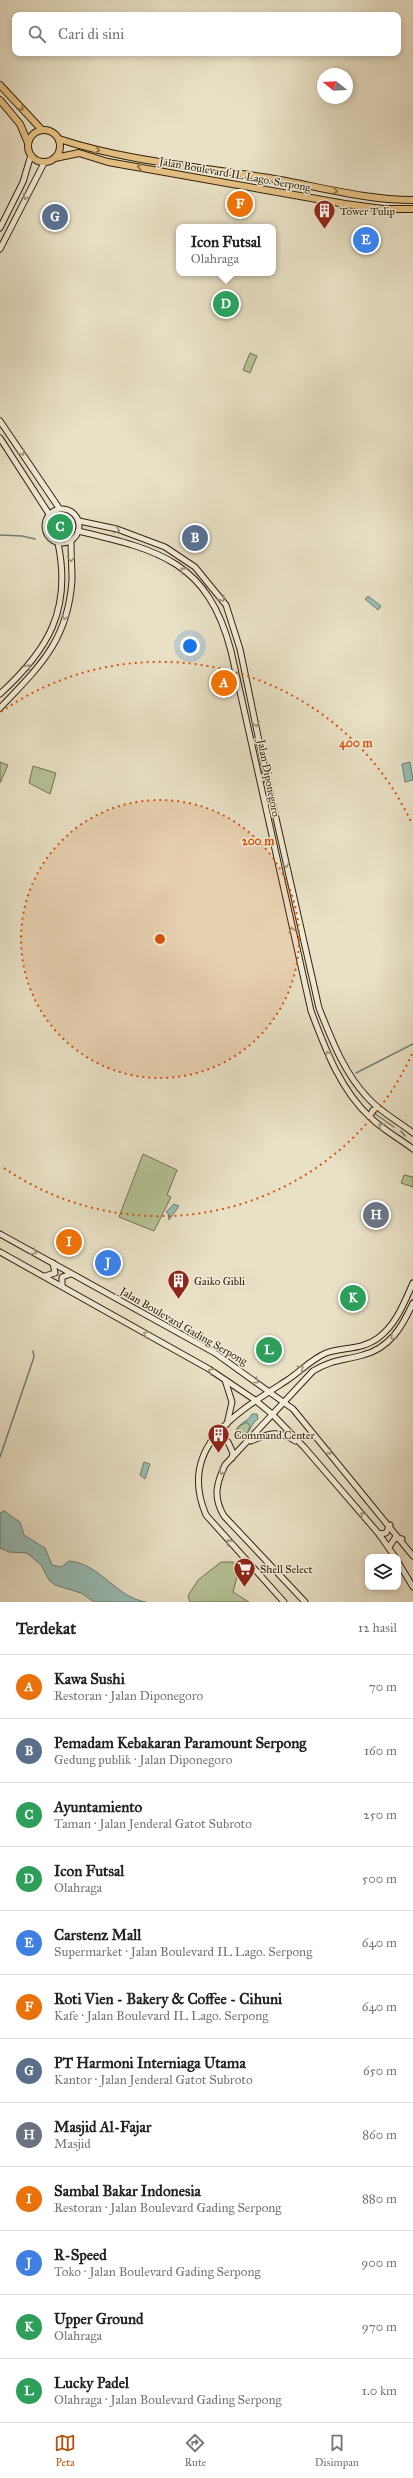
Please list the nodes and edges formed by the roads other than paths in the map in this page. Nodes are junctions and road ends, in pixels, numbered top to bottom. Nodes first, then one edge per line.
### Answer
1 (0, 85) edge
2 (0, 100) edge
3 (42, 130) junction
4 (59, 139) junction
5 (28, 143) junction
6 (31, 155) junction
7 (55, 158) junction
8 (44, 162) junction
9 (168, 163) junction
10 (166, 172) junction
11 (413, 200) edge
12 (413, 209) edge
13 (0, 228) edge
14 (2, 238) edge
15 (0, 249) edge
16 (0, 421) edge
17 (0, 438) edge
18 (59, 508) junction
19 (49, 514) junction
20 (79, 521) junction
21 (78, 531) junction
22 (71, 540) junction
23 (58, 543) junction
24 (214, 588) junction
25 (206, 593) junction
26 (240, 649) junction
27 (231, 651) junction
28 (0, 694) edge
29 (0, 708) edge
30 (264, 765) junction
31 (256, 766) junction
32 (280, 837) junction
33 (271, 839) junction
34 (319, 1008) junction
35 (311, 1011) junction
36 (379, 1108) junction
37 (370, 1117) junction
38 (413, 1133) edge
39 (413, 1149) edge
40 (0, 1234) edge
41 (0, 1252) edge
42 (53, 1263) junction
43 (72, 1274) junction
44 (44, 1276) junction
45 (413, 1283) edge
46 (62, 1286) junction
47 (413, 1303) edge
48 (332, 1351) junction
49 (335, 1360) junction
50 (225, 1380) junction
51 (269, 1390) junction
52 (255, 1400) junction
53 (284, 1402) junction
54 (272, 1414) junction
55 (226, 1425) junction
56 (210, 1442) junction
57 (249, 1442) junction
58 (304, 1447) junction
59 (231, 1459) junction
60 (390, 1525) junction
61 (379, 1534) junction
62 (402, 1539) junction
63 (388, 1547) junction
64 (393, 1554) edge
65 (413, 1556) edge
66 (401, 1567) edge
67 (413, 1587) edge
68 (284, 1602) edge
69 (305, 1602) edge

1 -> 3 main road
2 - 5 main road
3 - 4 main road
3 - 5 main road
4 - 7 main road
4 -> 9 main road, Jalan Boulevard IL Lago. Serpong
5 - 6 main road
6 - 8 main road
6 - 13 street
7 - 8 main road
10 -> 7 main road, Jalan Boulevard IL Lago. Serpong
8 -> 14 street
9 - 10 main road
9 -> 11 main road, Jalan Boulevard IL Lago. Serpong
10 - 12 main road, Jalan Boulevard IL Lago. Serpong
14 - 15 street
16 -> 18 street
17 - 19 street
18 - 19 street
18 - 20 street
19 - 23 street
20 - 21 street
20 -> 24 street, Jalan Diponegoro
21 - 22 street
25 -> 21 street, Jalan Diponegoro
22 - 23 street
22 -> 29 street
28 -> 23 street
24 - 25 street
24 -> 26 street, Jalan Diponegoro
25 - 27 street, Jalan Diponegoro
26 - 27 street
26 -> 30 street, Jalan Diponegoro
27 - 31 street, Jalan Diponegoro
30 - 31 street
30 - 32 street, Jalan Diponegoro
31 - 33 street, Jalan Diponegoro
32 - 33 street
32 -> 34 street, Jalan Diponegoro
35 -> 33 street, Jalan Diponegoro
34 - 35 street
34 - 36 street, Jalan Diponegoro
37 -> 35 street, Jalan Diponegoro
36 - 37 street
36 - 38 street, Jalan Diponegoro
39 -> 37 street, Jalan Diponegoro
40 -> 42 street, Jalan Boulevard Gading Serpong
41 - 44 street
42 - 43 street, Jalan Boulevard Gading Serpong
42 - 44 street
43 - 46 street
43 -> 51 street, Jalan Boulevard Gading Serpong
44 - 46 street
45 - 48 street
50 -> 46 street
47 -> 49 street
48 - 49 street
51 -> 48 street
49 - 53 street
50 - 52 street
50 - 55 street
51 - 52 street
51 - 53 street, Jalan Boulevard Gading Serpong
52 - 54 street
52 - 55 street
53 - 54 street
53 -> 60 street, Jalan Boulevard Gading Serpong
54 - 57 street
54 - 58 street
55 - 56 street
56 - 59 street
68 -> 56 street
57 - 58 street
57 - 59 street
61 -> 58 street
59 -> 69 street
60 - 61 street
60 - 62 street, Jalan Boulevard Gading Serpong
61 - 63 street
62 - 63 street
62 - 65 street, Jalan Boulevard Gading Serpong
63 - 64 street
66 - 67 street

